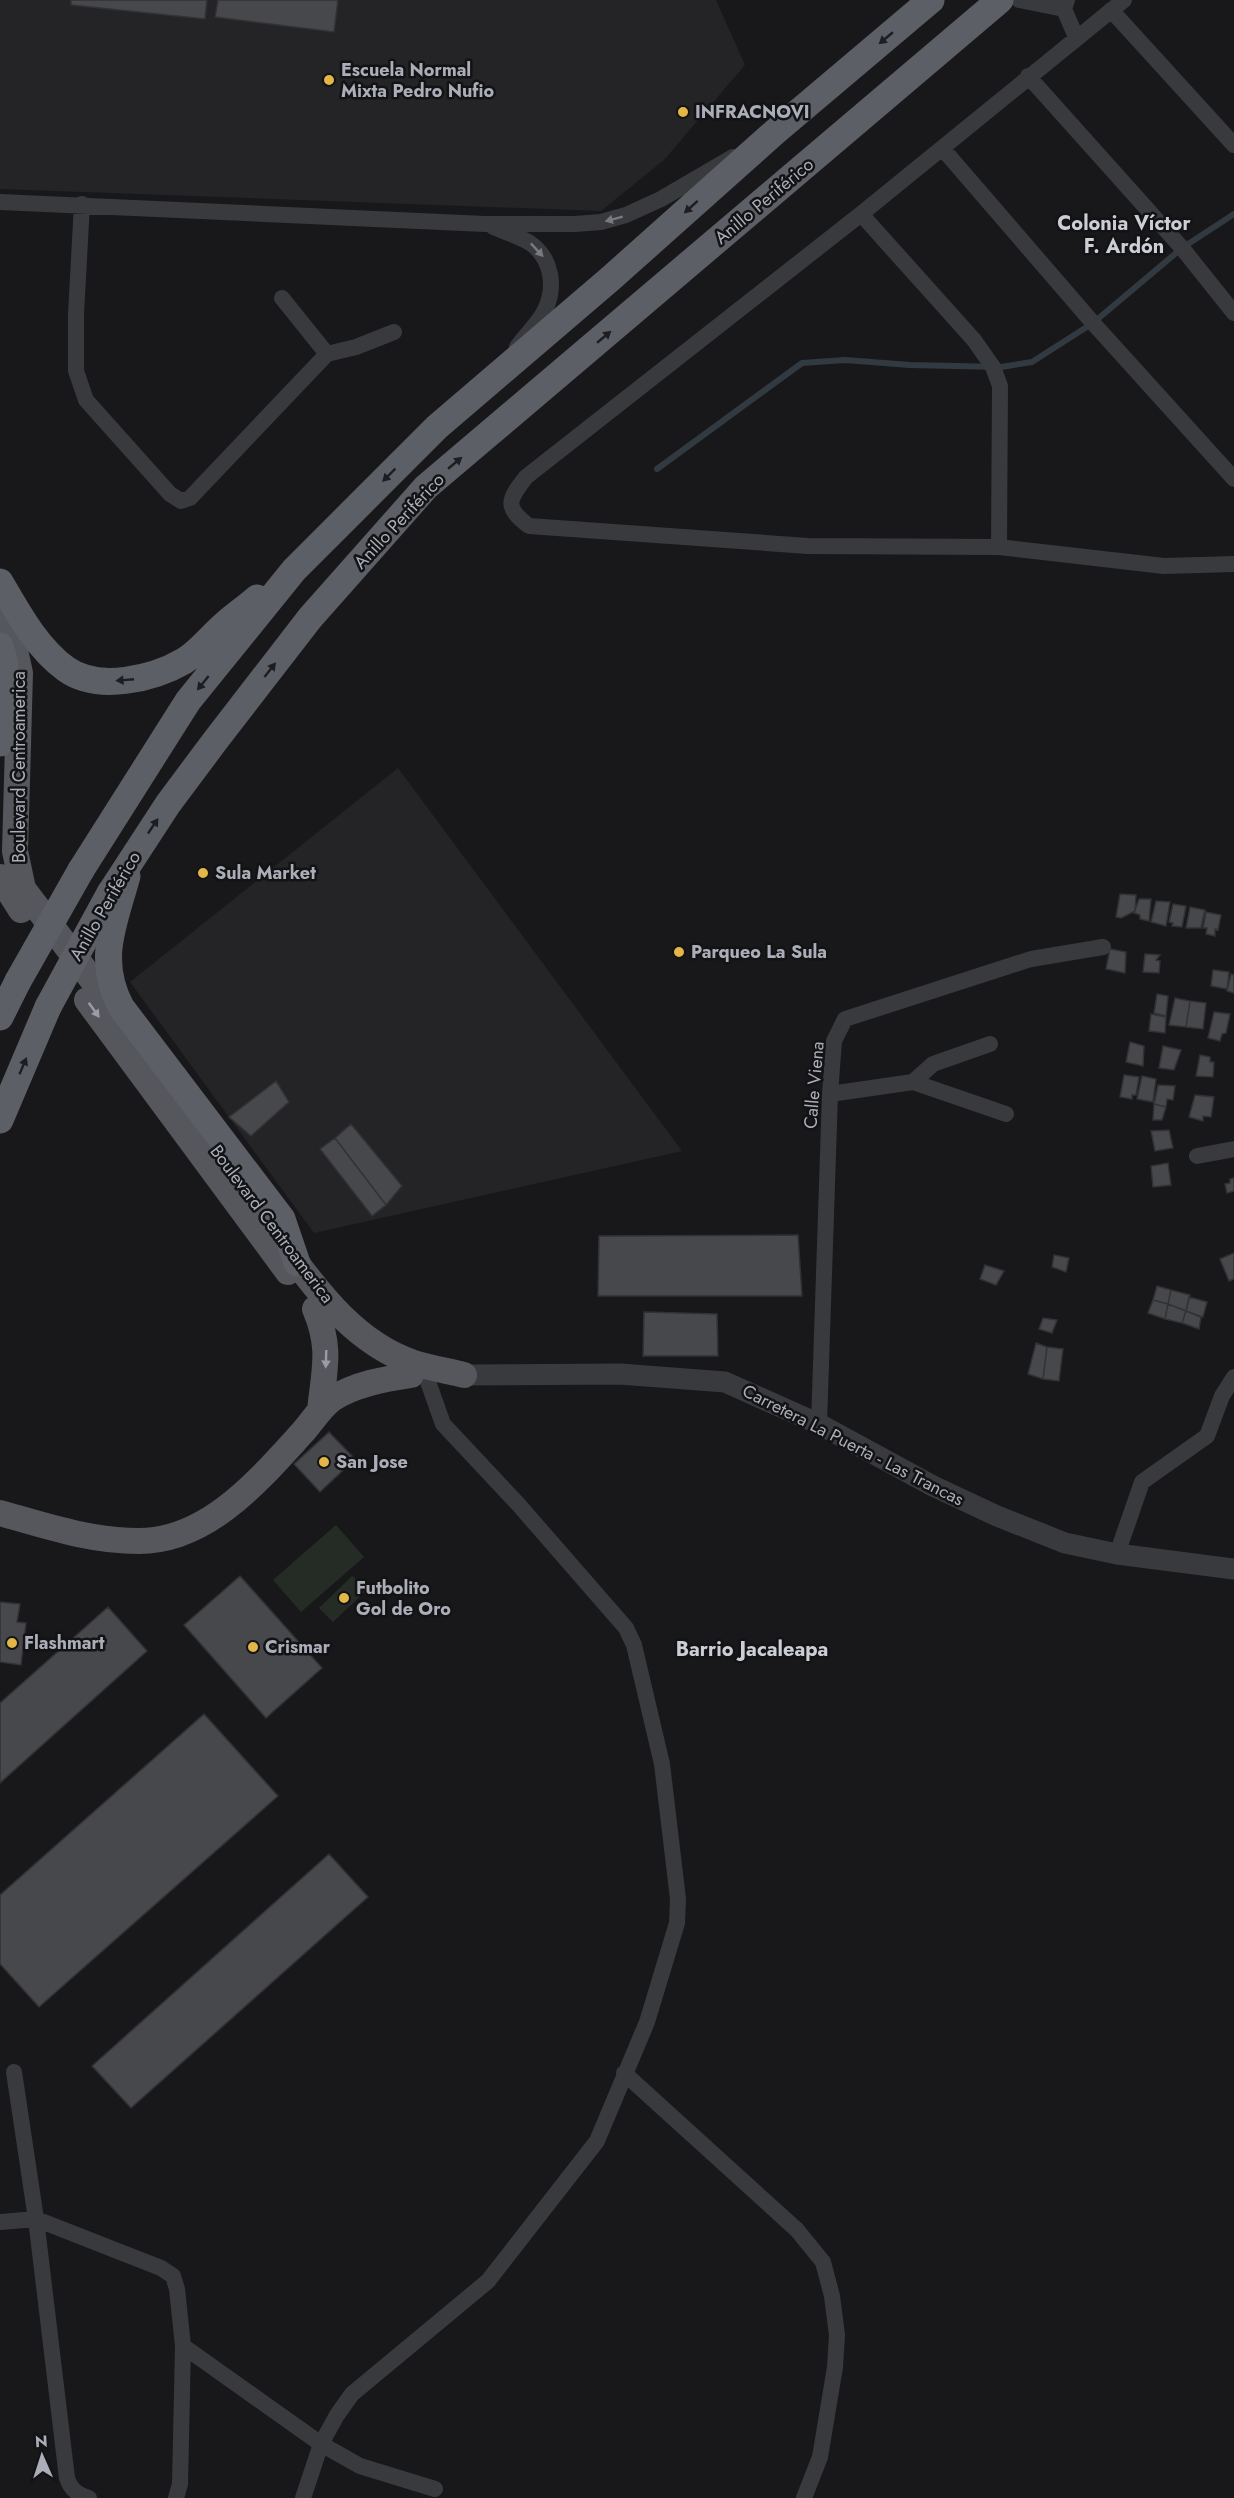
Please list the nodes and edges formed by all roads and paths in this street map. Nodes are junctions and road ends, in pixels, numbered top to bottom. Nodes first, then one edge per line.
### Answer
1 (931, 0) edge
2 (1000, 0) edge
3 (1019, 0) edge
4 (1065, 4) edge
5 (1118, 5) edge
6 (1076, 38) junction
7 (1028, 76) junction
8 (776, 131) junction
9 (1234, 145) edge
10 (942, 148) junction
11 (0, 201) edge
12 (82, 204) junction
13 (861, 214) junction
14 (486, 224) junction
15 (282, 298) dead end
16 (1234, 313) edge
17 (394, 332) dead end
18 (327, 354) junction
19 (491, 380) junction
20 (1234, 479) edge
21 (999, 547) junction
22 (1234, 564) edge
23 (294, 570) junction
24 (0, 582) edge
25 (0, 603) edge
26 (0, 646) edge
27 (0, 743) edge
28 (132, 858) junction
29 (0, 877) edge
30 (1103, 947) dead end
31 (0, 1017) edge
32 (990, 1044) dead end
33 (913, 1082) junction
34 (830, 1094) junction
35 (1006, 1114) dead end
36 (0, 1120) edge
37 (1234, 1149) edge
38 (1197, 1156) dead end
39 (297, 1263) junction
40 (315, 1309) junction
41 (418, 1375) junction
42 (464, 1375) junction
43 (1234, 1377) edge
44 (320, 1411) junction
45 (819, 1424) junction
46 (0, 1499) edge
47 (0, 1513) edge
48 (30, 1521) junction
49 (1117, 1554) junction
50 (1234, 1569) edge
51 (14, 2073) dead end
52 (624, 2073) junction
53 (36, 2219) junction
54 (0, 2223) edge
55 (183, 2346) junction
56 (321, 2444) junction
57 (435, 2489) dead end
58 (89, 2498) edge
59 (176, 2498) edge
60 (303, 2498) edge
61 (804, 2498) edge

1 -> 8 highway, Anillo Periférico
28 -> 2 highway, Anillo Periférico
3 - 4 street
4 - 6 street
5 - 6 street
5 - 9 street
6 - 7 street
7 - 10 street
7 - 16 street
8 -> 14 street
8 -> 19 highway, Anillo Periférico
10 - 13 street
10 - 20 street
11 - 12 street
12 - 14 street
12 - 18 street
13 - 21 street
13 - 21 street
14 -> 19 street
15 - 18 street
17 - 18 street
19 -> 23 highway, Anillo Periférico
21 - 22 street
23 -> 24 highway
23 -> 31 highway, Anillo Periférico, bridge
25 - 39 main road, Boulevard Centroamerica
26 - 27 highway
36 -> 28 highway, Anillo Periférico, bridge
28 - 39 highway
29 -> 40 main road, Boulevard Centroamerica
30 - 34 street, Calle Viena
32 - 33 street
33 - 34 street
33 - 35 street
34 - 45 street, Calle Viena
37 - 38 street
39 - 42 main road, Boulevard Centroamerica
40 - 41 main road, Boulevard Centroamerica
40 -> 44 main road
41 - 42 main road, Boulevard Centroamerica
41 - 44 main road
41 - 52 street
42 - 45 street, Carretera La Puerta - Las Trancas
43 - 49 street
44 - 48 main road
45 - 49 street, Carretera La Puerta - Las Trancas
46 - 48 main road
47 - 48 main road
49 - 50 street, Carretera La Puerta - Las Trancas
51 - 53 street
52 - 56 street
52 - 61 street
53 - 54 street
53 - 55 street
53 - 58 street
55 - 56 street
55 - 59 street
56 - 57 street
56 - 60 street

